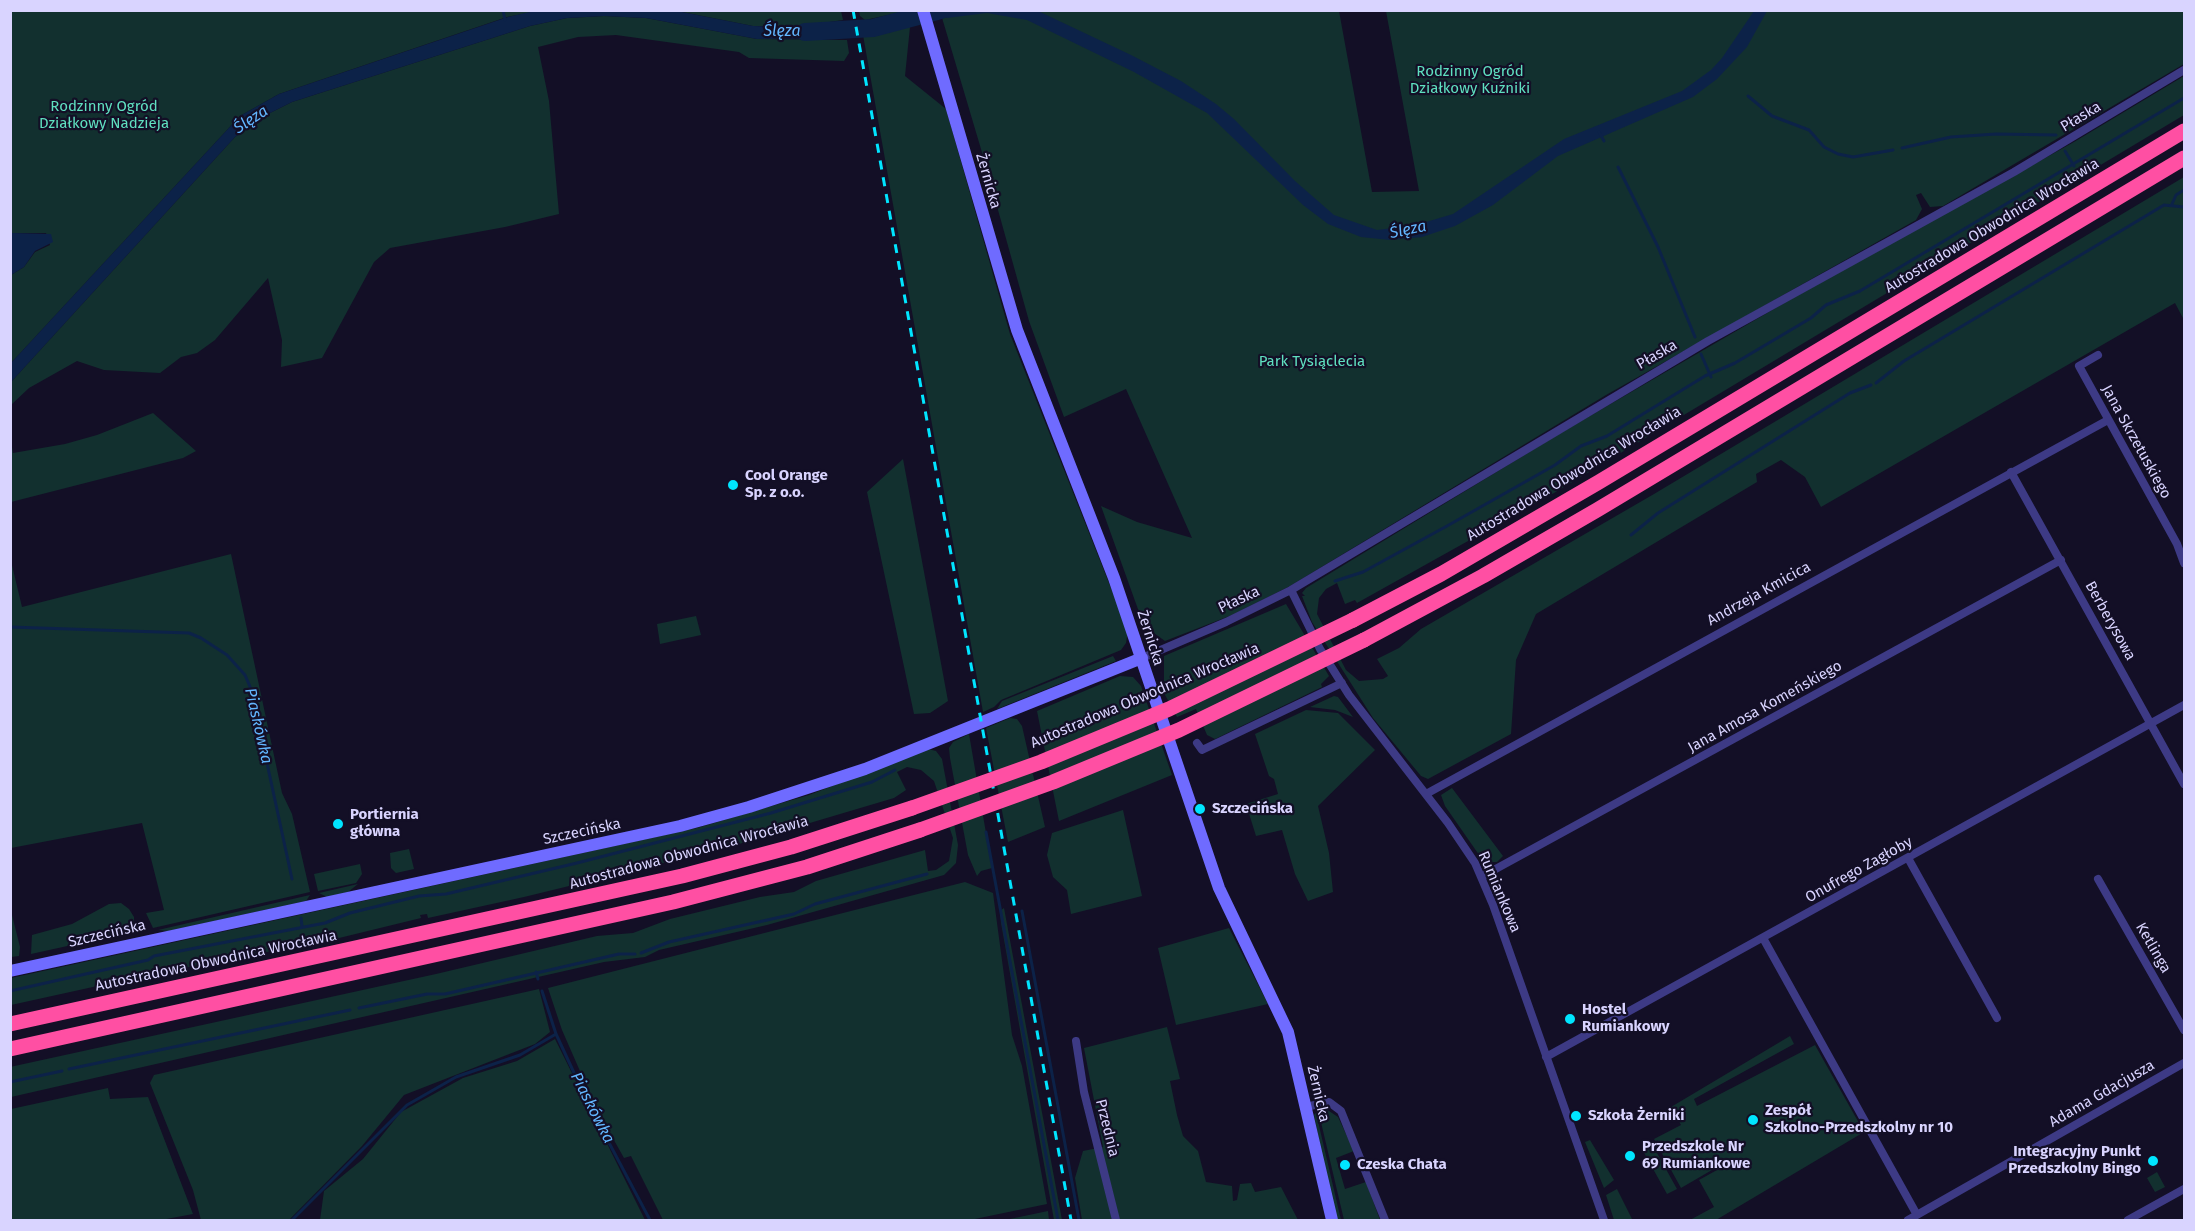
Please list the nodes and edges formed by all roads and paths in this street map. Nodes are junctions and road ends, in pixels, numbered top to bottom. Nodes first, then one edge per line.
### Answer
1 (923, 10) edge
2 (2184, 70) edge
3 (2184, 131) edge
4 (2184, 158) edge
5 (2098, 355) dead end
6 (2108, 420) junction
7 (2011, 472) junction
8 (2061, 560) junction
9 (2184, 563) edge
10 (1291, 590) junction
11 (1142, 658) junction
12 (1342, 683) junction
13 (2184, 705) edge
14 (2151, 723) junction
15 (1199, 746) dead end
16 (2184, 784) edge
17 (1425, 794) junction
18 (1908, 858) junction
19 (1481, 877) junction
20 (2098, 879) dead end
21 (1763, 938) junction
22 (10, 971) edge
23 (1997, 1017) dead end
24 (10, 1024) edge
25 (2184, 1030) edge
26 (1076, 1041) dead end
27 (10, 1049) edge
28 (1546, 1057) junction
29 (2184, 1063) edge
30 (1305, 1107) junction
31 (2184, 1189) edge
32 (1917, 1215) junction
33 (1602, 1220) edge
34 (1116, 1221) edge
35 (1332, 1221) edge
36 (1385, 1221) edge
37 (1908, 1221) edge
38 (2128, 1221) edge

1 - 11 street, Żernicka
2 - 10 street, Płaska
3 - 24 highway, Autostradowa Obwodnica Wrocławia, bridge
4 - 27 highway, bridge
5 - 6 street, Jana Skrzetuskiego
6 - 7 street, Andrzeja Kmicica
6 - 9 street, Jana Skrzetuskiego
7 - 8 street, Berberysowa
7 - 17 street, Andrzeja Kmicica
8 - 14 street, Berberysowa
8 - 19 street, Jana Amosa Komeńskiego
10 - 11 street, Płaska
10 - 12 street, Rumiankowa
11 - 22 street, Szczecińska
11 - 30 street, Żernicka
12 - 15 street
12 - 17 street, Rumiankowa
13 - 14 street, Onufrego Zagłoby
14 - 16 street, Berberysowa
14 - 18 street, Onufrego Zagłoby
17 - 19 street, Rumiankowa
18 - 21 street, Onufrego Zagłoby
18 - 23 street
19 - 28 street, Rumiankowa
20 - 25 street, Ketlinga
21 - 28 street, Onufrego Zagłoby
21 - 32 street
26 - 34 street, Przednia
28 - 33 street, Rumiankowa
29 - 32 street, Adama Gdacjusza
30 - 35 street, Żernicka
30 - 36 street
31 - 38 street
32 - 37 street, Adama Gdacjusza

